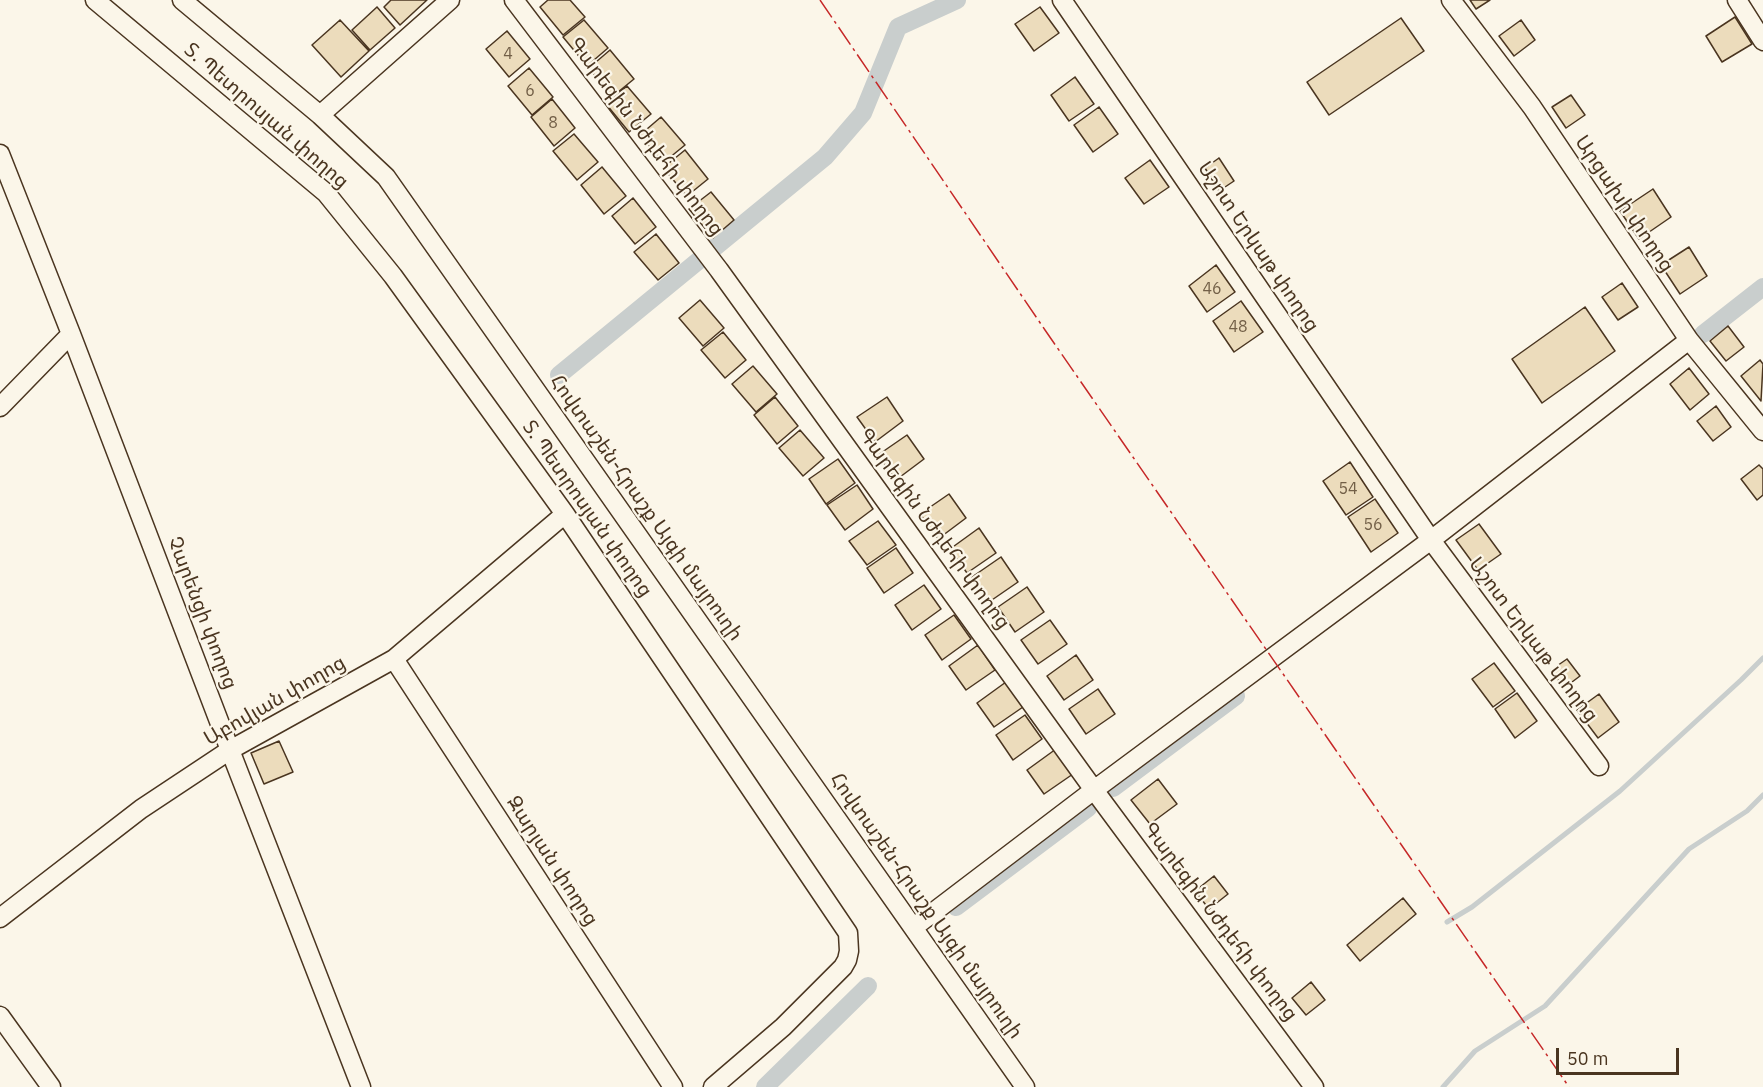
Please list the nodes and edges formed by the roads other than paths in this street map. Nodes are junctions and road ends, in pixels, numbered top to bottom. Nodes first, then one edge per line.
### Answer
1 (95, 0) edge
2 (182, 0) edge
3 (450, 0) edge
4 (514, 0) edge
5 (1062, 0) edge
6 (1451, 0) edge
7 (1737, 0) edge
8 (1763, 41) edge
9 (320, 115) junction
10 (0, 154) edge
11 (71, 334) junction
12 (1689, 340) junction
13 (0, 407) edge
14 (1763, 431) edge
15 (565, 514) junction
16 (1431, 540) junction
17 (394, 659) junction
18 (230, 750) junction
19 (1599, 766) dead end
20 (1094, 790) junction
21 (0, 918) edge
22 (914, 927) junction
23 (0, 1016) edge
24 (51, 1087) edge
25 (361, 1087) edge
26 (673, 1087) edge
27 (713, 1087) edge
28 (1025, 1087) edge
29 (1314, 1087) edge

1 - 15 street, Տ. Պետրոսյան փողոց
2 - 9 street, Հովտաշեն-Հրաշք Այգի մայրուղի
3 - 9 street
4 - 20 street, Գարեգին Նժդեհի փողոց
5 - 16 street, Աշոտ Երկաթ փողոց
6 - 12 street, Արցախի փողոց
7 - 8 street
9 - 22 street, Հովտաշեն-Հրաշք Այգի մայրուղի
10 - 11 street, Չարենցի փողոց
11 - 13 street
11 - 18 street, Չարենցի փողոց
12 - 14 street, Արցախի փողոց
12 - 16 street
15 - 17 street, Աբովյան փողոց
15 - 27 street, Տ. Պետրոսյան փողոց
16 - 19 street, Աշոտ Երկաթ փողոց
16 - 20 street
17 - 18 street, Աբովյան փողոց
17 - 26 street, Զարյան փողոց
18 - 21 street, Աբովյան փողոց
18 - 25 street, Չարենցի փողոց
20 - 22 street
20 - 29 street, Գարեգին Նժդեհի փողոց
22 - 28 street, Հովտաշեն-Հրաշք Այգի մայրուղի
23 - 24 street

